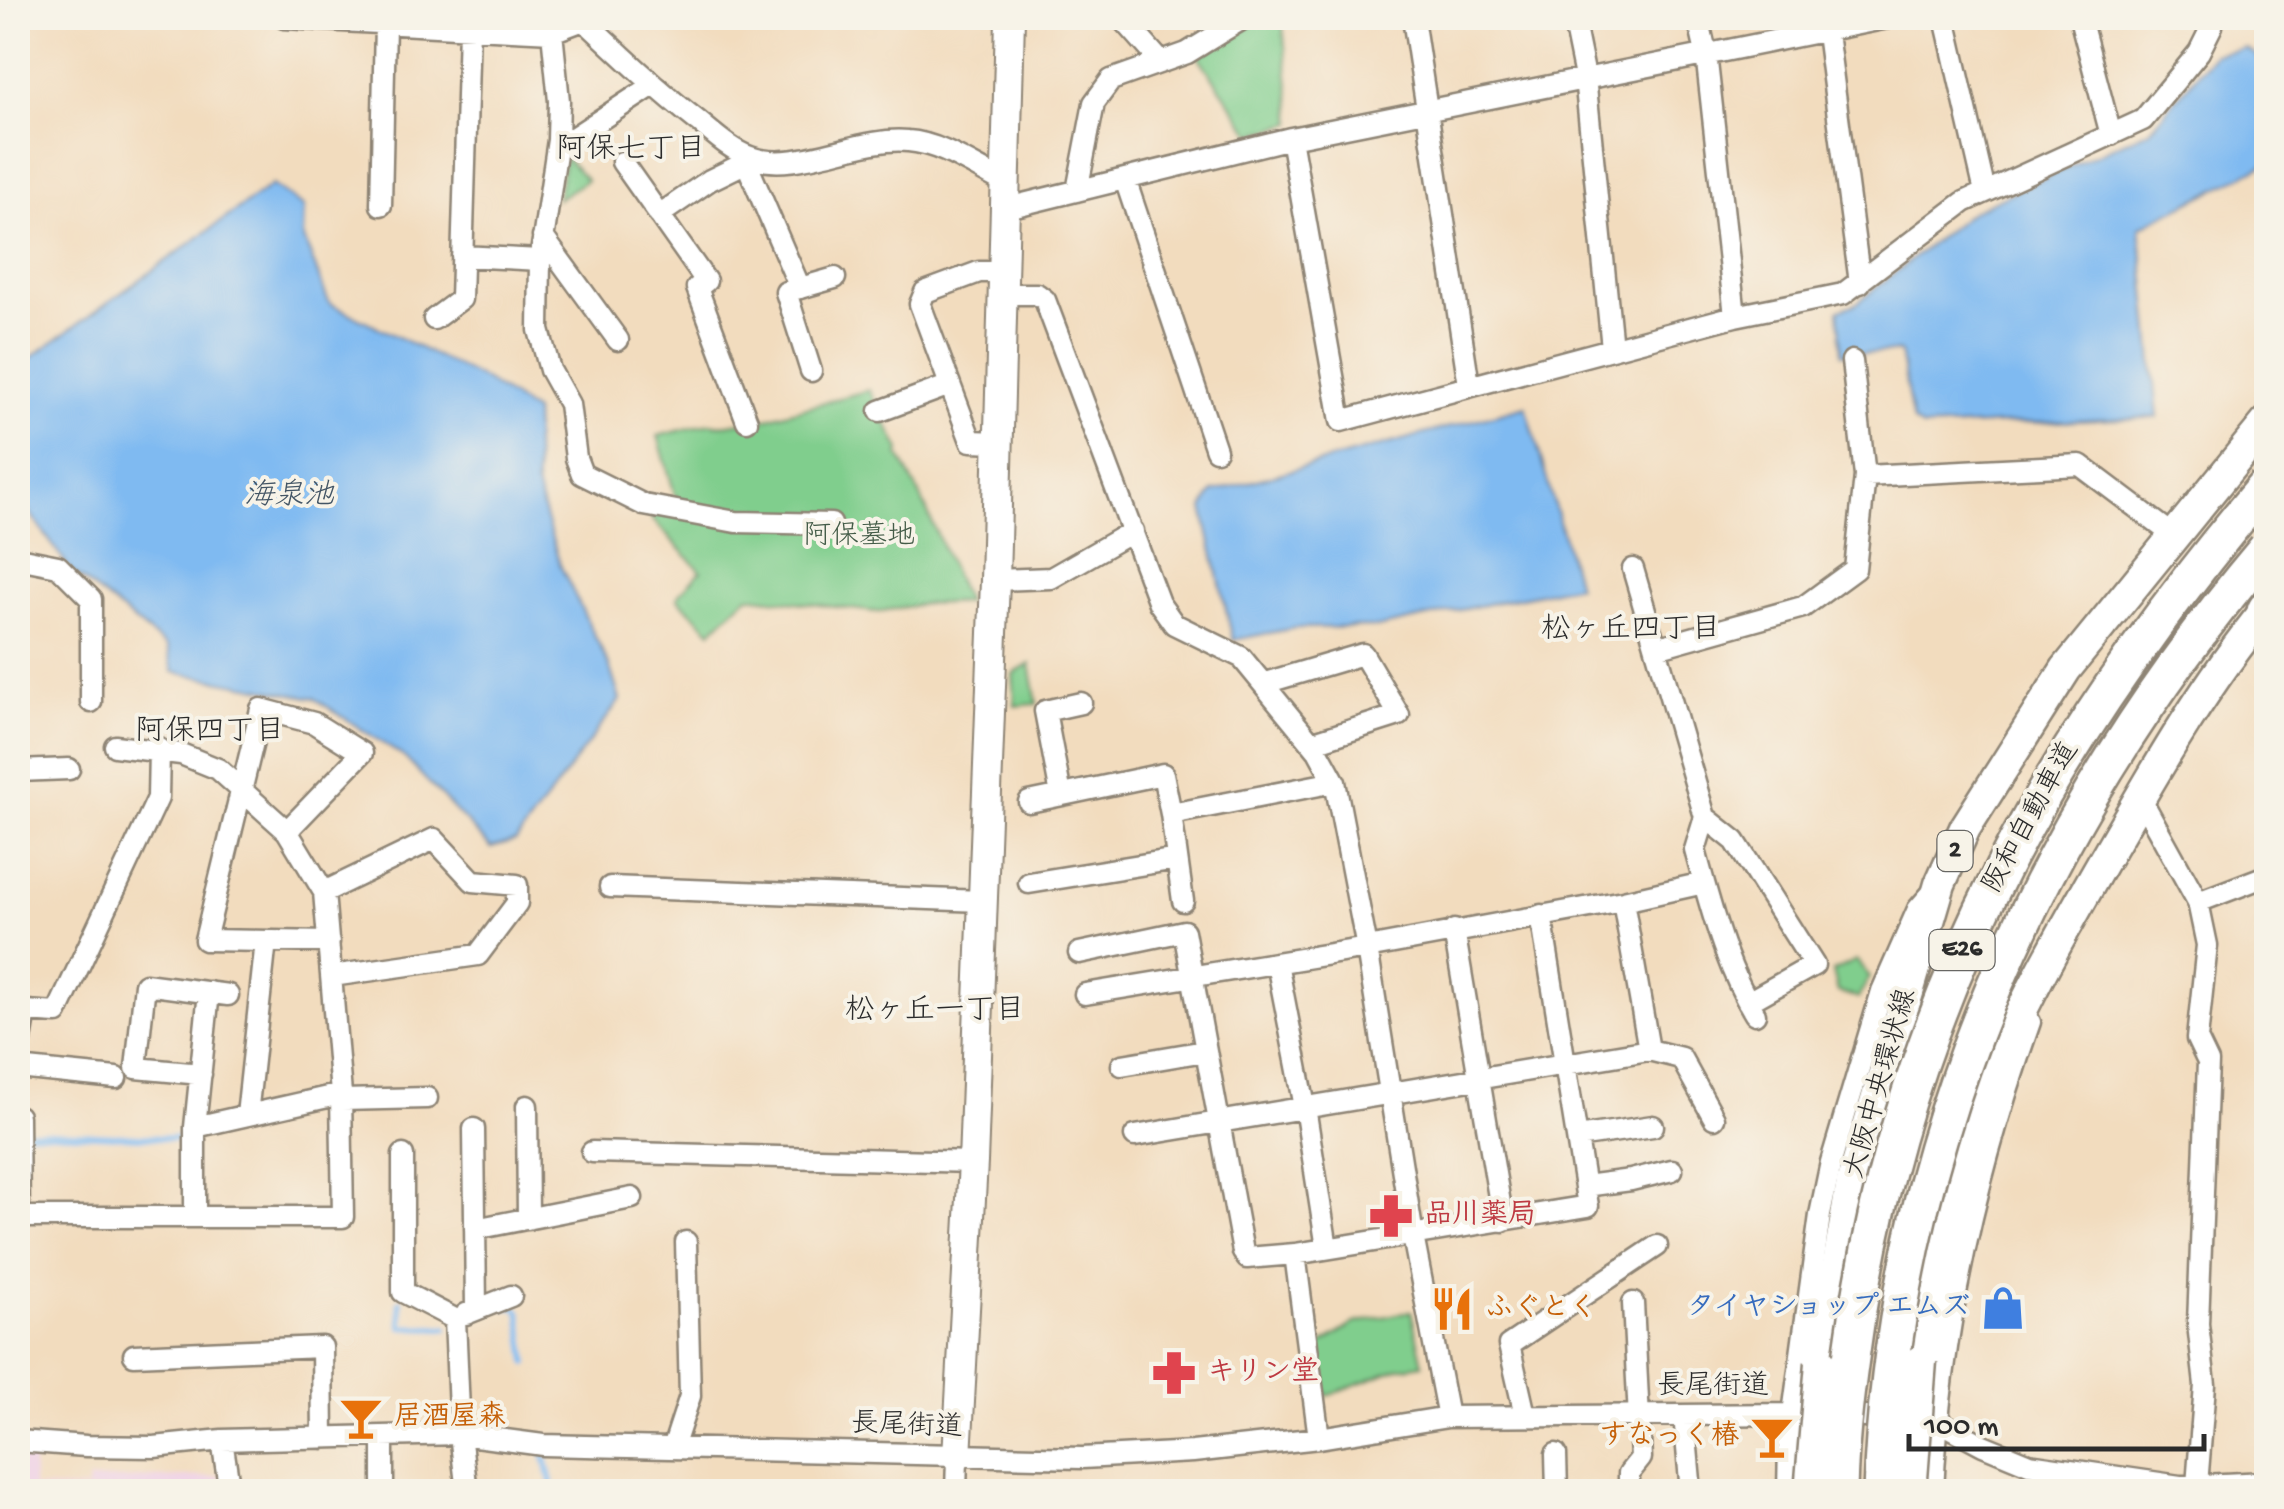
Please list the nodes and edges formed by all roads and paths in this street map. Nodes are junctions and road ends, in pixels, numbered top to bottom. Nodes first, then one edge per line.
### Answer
1 (284, 18) edge
2 (1010, 18) edge
3 (1122, 18) edge
4 (1244, 18) edge
5 (1413, 18) edge
6 (1573, 18) edge
7 (1698, 18) edge
8 (1888, 18) edge
9 (1945, 18) edge
10 (2080, 18) edge
11 (2210, 18) edge
12 (328, 19) edge
13 (587, 19) edge
14 (398, 22) edge
15 (1826, 23) edge
16 (469, 28) junction
17 (552, 32) junction
18 (1706, 53) junction
19 (1161, 62) junction
20 (1585, 77) junction
21 (652, 86) junction
22 (1428, 110) junction
23 (2111, 135) junction
24 (1291, 138) junction
25 (558, 140) junction
26 (750, 160) junction
27 (622, 162) dead end
28 (1126, 179) junction
29 (1077, 192) junction
30 (1985, 192) junction
31 (1006, 196) junction
32 (381, 204) dead end
33 (659, 215) junction
34 (542, 237) junction
35 (462, 256) junction
36 (540, 260) junction
37 (835, 278) dead end
38 (1004, 283) junction
39 (1860, 283) junction
40 (800, 288) junction
41 (1735, 316) junction
42 (434, 320) dead end
43 (618, 340) dead end
44 (1612, 348) junction
45 (1852, 361) dead end
46 (810, 371) dead end
47 (1469, 385) junction
48 (950, 386) junction
49 (880, 411) dead end
50 (747, 421) dead end
51 (2266, 423) edge
52 (999, 442) junction
53 (1216, 450) dead end
54 (1864, 476) junction
55 (2266, 485) edge
56 (832, 524) dead end
57 (1133, 531) junction
58 (2173, 535) junction
59 (2266, 549) edge
60 (18, 558) edge
61 (1633, 569) dead end
62 (995, 580) junction
63 (2266, 610) edge
64 (1656, 648) junction
65 (1265, 682) junction
66 (91, 702) dead end
67 (1081, 703) dead end
68 (1311, 742) junction
69 (114, 746) dead end
70 (159, 750) junction
71 (69, 769) dead end
72 (18, 771) edge
73 (1334, 782) junction
74 (242, 790) junction
75 (1061, 796) junction
76 (2140, 798) junction
77 (1029, 802) dead end
78 (1171, 814) junction
79 (1705, 817) junction
80 (287, 830) junction
81 (1177, 859) junction
82 (2266, 876) edge
83 (1029, 883) dead end
84 (1704, 883) junction
85 (1940, 884) junction
86 (610, 887) dead end
87 (324, 892) junction
88 (982, 900) junction
89 (1182, 902) dead end
90 (1624, 902) junction
91 (2198, 902) junction
92 (1541, 915) junction
93 (1454, 930) junction
94 (2063, 931) junction
95 (266, 940) junction
96 (328, 942) junction
97 (1367, 948) junction
98 (1078, 953) dead end
99 (1277, 962) junction
100 (1192, 975) junction
101 (332, 976) junction
102 (1085, 994) dead end
103 (1649, 1050) junction
104 (1205, 1051) junction
105 (18, 1057) edge
106 (1566, 1062) junction
107 (1122, 1065) dead end
108 (18, 1068) edge
109 (201, 1074) junction
110 (116, 1078) dead end
111 (1478, 1078) junction
112 (1391, 1091) junction
113 (341, 1097) junction
114 (427, 1098) dead end
115 (527, 1106) dead end
116 (1305, 1107) junction
117 (246, 1115) junction
118 (18, 1116) edge
119 (1714, 1118) dead end
120 (1218, 1122) junction
121 (1653, 1126) dead end
122 (195, 1127) junction
123 (474, 1129) dead end
124 (1135, 1136) dead end
125 (1577, 1136) junction
126 (592, 1152) dead end
127 (403, 1154) dead end
128 (974, 1162) junction
129 (1672, 1170) dead end
130 (1585, 1186) junction
131 (632, 1198) dead end
132 (18, 1217) edge
133 (195, 1217) junction
134 (528, 1218) junction
135 (1504, 1220) junction
136 (475, 1229) junction
137 (1413, 1236) junction
138 (686, 1242) dead end
139 (1656, 1246) dead end
140 (1327, 1248) junction
141 (1295, 1254) junction
142 (511, 1296) dead end
143 (1633, 1303) dead end
144 (476, 1310) junction
145 (455, 1319) junction
146 (134, 1354) dead end
147 (1638, 1414) junction
148 (1794, 1414) junction
149 (1525, 1415) junction
150 (1684, 1415) junction
151 (1448, 1417) junction
152 (1936, 1420) junction
153 (460, 1434) junction
154 (383, 1436) junction
155 (323, 1438) junction
156 (1318, 1438) junction
157 (222, 1440) junction
158 (18, 1441) edge
159 (674, 1446) junction
160 (1556, 1454) dead end
161 (957, 1457) junction
162 (2266, 1482) edge
163 (2186, 1487) edge
164 (230, 1492) edge
165 (383, 1492) edge
166 (467, 1492) edge
167 (956, 1492) edge
168 (1557, 1492) edge
169 (1629, 1492) edge
170 (1691, 1492) edge
171 (1788, 1492) edge
172 (1810, 1492) edge
173 (1839, 1492) edge
174 (1881, 1492) edge
175 (1911, 1492) edge
176 (1933, 1492) edge

1 - 12 street
2 - 31 street
3 - 19 street
4 - 19 street
5 - 22 street
6 - 20 street
7 - 18 street
8 - 15 street
9 - 30 street
10 - 23 street
11 - 23 street
12 - 14 street
13 - 17 street
13 - 21 street
14 - 16 street
14 - 32 street
15 - 18 street
15 - 39 street
16 - 17 street
16 - 35 street
17 - 25 street
18 - 20 street
18 - 41 street
19 - 29 street
20 - 22 street
20 - 44 street
21 - 25 street
21 - 26 street
22 - 24 street
22 - 47 street
23 - 30 street
24 - 28 street
24 - 47 street
25 - 34 street
26 - 31 street
26 - 33 street
26 - 40 street
27 - 33 street
28 - 29 street
28 - 53 street
29 - 31 street
30 - 39 street
31 - 38 street
33 - 50 street
34 - 36 street
34 - 43 street
35 - 36 street
35 - 42 street
36 - 56 street
37 - 40 street
38 - 48 street
38 - 52 street
38 - 57 street
39 - 41 street
40 - 46 street
41 - 44 street
44 - 47 street
45 - 54 street
48 - 49 street
48 - 52 street
51 - 58 main road, 大阪中央環状線 / 2
52 - 62 street
54 - 58 street
54 - 64 street
55 - 173 highway, 阪和自動車道 / E26, bridge
57 - 62 street
57 - 65 street
58 - 85 main road, 大阪中央環状線 / 2
59 - 174 highway, 阪和自動車道 / E26, bridge
60 - 66 street
61 - 64 street
62 - 88 street
63 - 76 main road
64 - 79 street
65 - 68 street
65 - 68 street
67 - 75 street
68 - 73 street
69 - 70 street
70 - 74 street
70 - 105 street
71 - 72 street
73 - 78 street
73 - 97 street
74 - 80 street
74 - 80 street
74 - 95 street
75 - 77 street
75 - 78 street
76 - 91 street
76 - 94 main road
78 - 81 street
79 - 84 street
79 - 84 street
80 - 87 street
81 - 83 street
81 - 89 street
82 - 91 street
84 - 90 street
85 - 148 street
85 - 172 main road, 大阪中央環状線 / 2, bridge
86 - 88 street
87 - 96 street
87 - 101 street
88 - 128 street
90 - 92 street
90 - 103 street
91 - 163 street
92 - 93 street
92 - 106 street
93 - 97 street
93 - 111 street
94 - 152 street
94 - 175 main road, bridge
95 - 96 street
95 - 117 street
96 - 101 street
97 - 99 street
97 - 112 street
98 - 100 street
99 - 100 street
99 - 116 street
100 - 102 street
100 - 104 street
101 - 113 street
103 - 106 street
103 - 119 street
104 - 107 street
104 - 120 street
106 - 111 street
106 - 125 street
108 - 110 street
109 - 109 street
109 - 122 street
111 - 112 street
111 - 135 street
112 - 116 street
112 - 137 street
113 - 114 street
113 - 117 street
113 - 133 street
115 - 134 street
116 - 120 street
116 - 140 street
117 - 122 street
118 - 132 street
120 - 124 street
120 - 141 street
121 - 125 street
122 - 133 street
123 - 136 street
125 - 130 street
126 - 128 street
127 - 145 street
128 - 161 street
129 - 130 street
130 - 135 street
131 - 134 street
132 - 133 street
134 - 136 street
135 - 137 street
136 - 144 street
137 - 140 street
137 - 151 street
138 - 159 street
139 - 149 street
140 - 141 street
141 - 156 street
142 - 144 street
143 - 147 street
144 - 145 street
145 - 153 street
146 - 155 street
147 - 149 street, 長尾街道
147 - 150 street, 長尾街道
147 - 169 street
148 - 150 street, 長尾街道
148 - 152 street, 長尾街道
148 - 171 street
149 - 151 street, 長尾街道
150 - 170 street
151 - 156 street, 長尾街道
152 - 163 street
152 - 176 street
153 - 154 street, 長尾街道
153 - 159 street, 長尾街道
153 - 166 street
154 - 155 street, 長尾街道
154 - 165 street
155 - 157 street, 長尾街道
156 - 161 street, 長尾街道
157 - 158 street, 長尾街道
157 - 164 street
159 - 161 street, 長尾街道
160 - 168 street
161 - 167 street
162 - 163 street

